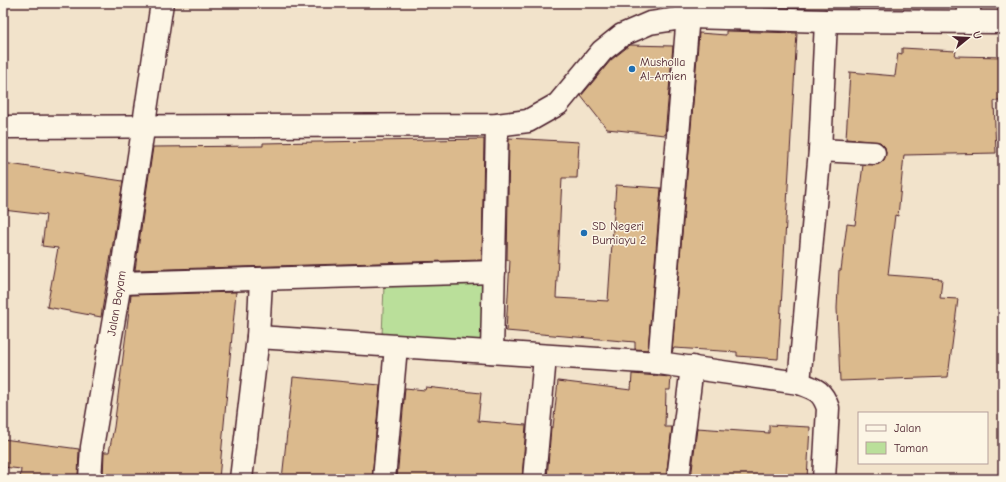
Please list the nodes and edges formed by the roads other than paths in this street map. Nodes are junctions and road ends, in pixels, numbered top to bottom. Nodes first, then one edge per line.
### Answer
1 (162, 3) edge
2 (689, 10) edge
3 (969, 13) edge
4 (826, 22) junction
5 (1003, 22) edge
6 (497, 125) junction
7 (3, 127) edge
8 (142, 128) junction
9 (820, 150) junction
10 (874, 153) dead end
11 (494, 272) junction
12 (261, 280) junction
13 (120, 283) junction
14 (258, 337) junction
15 (396, 346) junction
16 (492, 352) junction
17 (545, 357) junction
18 (659, 363) junction
19 (692, 367) junction
20 (799, 383) junction
21 (90, 479) edge
22 (241, 479) edge
23 (384, 479) edge
24 (534, 479) edge
25 (678, 479) edge
26 (824, 479) edge

1 - 8 street, Jalan Bayam
2 - 4 street
2 - 6 street
2 - 18 street
3 - 4 street
3 - 5 street
4 - 9 street
6 - 8 street
6 - 11 street
7 - 8 street
8 - 13 street, Jalan Bayam
9 - 10 street
9 - 20 street
11 - 12 street
11 - 16 street
12 - 13 street
12 - 14 street
13 - 21 street, Jalan Bayam
14 - 15 street
14 - 22 street
15 - 16 street
15 - 23 street
16 - 17 street
17 - 18 street
17 - 24 street
18 - 19 street
19 - 20 street
19 - 25 street
20 - 26 street

